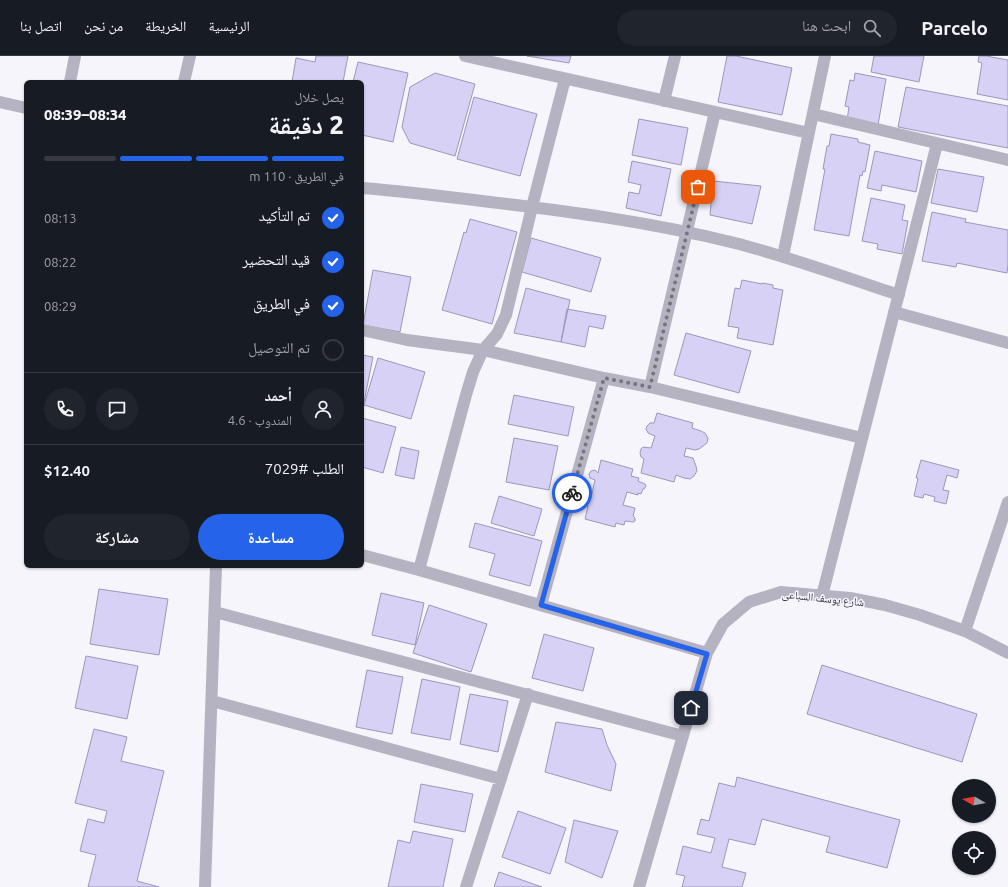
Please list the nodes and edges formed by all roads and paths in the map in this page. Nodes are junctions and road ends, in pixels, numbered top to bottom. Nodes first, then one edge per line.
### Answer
1 (75, 56) edge
2 (190, 56) edge
3 (465, 56) edge
4 (675, 56) edge
5 (825, 56) edge
6 (565, 78) junction
7 (70, 80) edge
8 (184, 80) edge
9 (664, 101) junction
10 (0, 102) edge
11 (24, 108) edge
12 (715, 112) junction
13 (813, 114) junction
14 (809, 133) junction
15 (937, 144) junction
16 (1008, 160) edge
17 (364, 188) edge
18 (532, 207) junction
19 (687, 232) junction
20 (783, 256) junction
21 (899, 295) junction
22 (894, 312) junction
23 (364, 330) edge
24 (1008, 343) edge
25 (483, 350) junction
26 (604, 378) junction
27 (650, 387) junction
28 (862, 438) junction
29 (1008, 502) edge
30 (364, 556) edge
31 (216, 568) edge
32 (419, 570) junction
33 (822, 596) junction
34 (541, 605) junction
35 (214, 612) junction
36 (965, 631) junction
37 (1008, 653) edge
38 (707, 654) junction
39 (528, 694) junction
40 (212, 701) junction
41 (683, 736) junction
42 (501, 779) junction
43 (206, 886) edge
44 (466, 887) edge
45 (640, 887) edge

1 - 7 street
2 - 8 street
3 - 6 street
4 - 9 street
5 - 13 street
6 - 9 street
6 - 18 street
9 - 12 street
10 - 11 street
12 - 14 street
12 - 19 street
13 - 14 street
13 - 15 street
14 - 20 street
15 - 16 street
15 - 21 street
17 - 18 street
18 - 19 street
18 - 25 street
19 - 20 street
19 - 27 street
20 - 21 street
21 - 22 street
22 - 24 street
22 - 28 street
23 - 25 street
25 - 26 street
25 - 32 street
26 - 27 street
26 - 34 street
27 - 28 street
28 - 33 street
29 - 36 street
30 - 32 street
31 - 35 street
32 - 34 street
33 - 36 street, شارع يوسف السباعى
33 - 38 street, شارع يوسف السباعى
34 - 38 street
35 - 39 street
35 - 40 street
36 - 37 street, شارع يوسف السباعى
38 - 41 street, شارع يوسف السباعى
39 - 41 street
39 - 42 street
40 - 42 street
40 - 43 street
41 - 45 street, شارع يوسف السباعى
42 - 44 street

